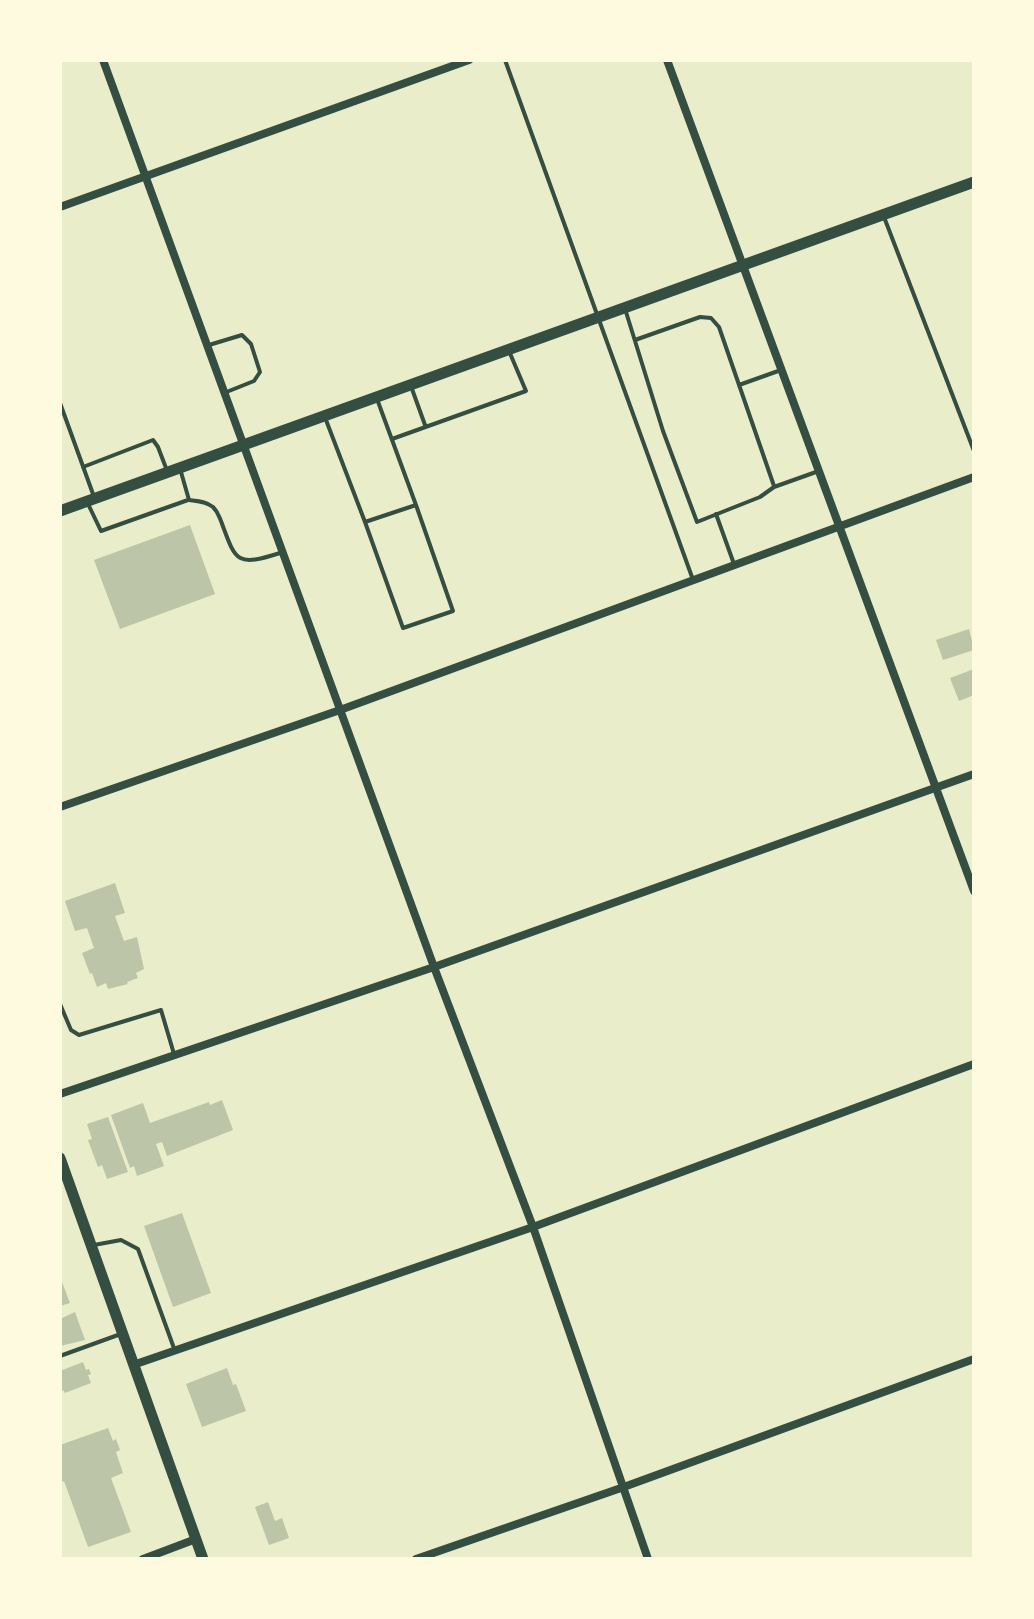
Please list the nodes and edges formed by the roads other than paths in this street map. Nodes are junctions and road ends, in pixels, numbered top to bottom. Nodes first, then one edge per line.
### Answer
1 (104, 60) edge
2 (469, 60) edge
3 (505, 60) edge
4 (668, 60) edge
5 (146, 176) junction
6 (974, 182) edge
7 (60, 207) edge
8 (884, 215) junction
9 (744, 265) junction
10 (625, 308) junction
11 (598, 317) junction
12 (635, 340) junction
13 (207, 346) junction
14 (508, 350) junction
15 (781, 370) junction
16 (410, 385) junction
17 (739, 386) junction
18 (224, 394) junction
19 (376, 397) junction
20 (60, 403) edge
21 (324, 416) junction
22 (426, 425) junction
23 (392, 439) junction
24 (243, 445) junction
25 (974, 450) edge
26 (84, 467) junction
27 (174, 470) junction
28 (818, 471) junction
29 (974, 477) edge
30 (774, 487) junction
31 (91, 500) junction
32 (189, 500) junction
33 (416, 505) junction
34 (60, 511) edge
35 (716, 514) junction
36 (365, 522) junction
37 (838, 526) junction
38 (282, 552) junction
39 (734, 564) junction
40 (693, 579) junction
41 (340, 710) junction
42 (974, 774) edge
43 (937, 787) junction
44 (60, 807) edge
45 (974, 891) edge
46 (434, 966) junction
47 (60, 1004) edge
48 (174, 1055) junction
49 (974, 1064) edge
50 (60, 1094) edge
51 (60, 1158) edge
52 (533, 1227) junction
53 (91, 1245) junction
54 (122, 1333) junction
55 (175, 1350) junction
56 (60, 1356) edge
57 (974, 1359) edge
58 (134, 1365) junction
59 (621, 1488) junction
60 (196, 1539) junction
61 (144, 1559) edge
62 (203, 1559) edge
63 (416, 1559) edge
64 (648, 1559) edge

1 - 5 street
2 - 5 street
3 - 11 lane
4 - 9 street
5 - 7 street
5 - 13 street
6 - 8 main road
8 - 9 main road
8 - 25 lane
9 - 10 main road
9 - 15 street
10 - 11 main road
10 - 12 lane
11 - 14 main road
11 - 40 lane
12 - 17 lane
12 - 35 lane
13 - 18 street
13 - 18 lane
14 - 16 main road
14 - 22 lane
15 - 17 lane
15 - 28 street
16 - 19 main road
16 - 22 lane
17 - 30 lane
18 - 24 street
19 - 21 main road
19 - 23 lane
20 - 26 lane
21 - 24 main road
21 - 36 lane
22 - 23 lane
23 - 33 lane
24 - 27 main road
24 - 38 street
26 - 27 lane
26 - 31 lane
27 - 31 main road
27 - 32 lane
28 - 30 lane
28 - 37 street
29 - 37 street
30 - 35 lane
31 - 32 lane
31 - 34 main road
32 - 38 lane
33 - 36 lane
33 - 36 lane
35 - 39 lane
37 - 39 street
37 - 43 street
38 - 41 street
39 - 40 street
40 - 41 street
41 - 44 street
41 - 46 street
42 - 43 street
43 - 45 street
43 - 46 street
46 - 48 street
46 - 52 street
47 - 48 lane
48 - 50 street
49 - 52 street
51 - 53 main road
52 - 55 street
52 - 59 street
53 - 54 main road
53 - 55 lane
54 - 56 lane
54 - 58 main road
55 - 58 street
57 - 59 street
58 - 60 main road
59 - 63 street
59 - 64 street
60 - 61 street
60 - 62 main road

